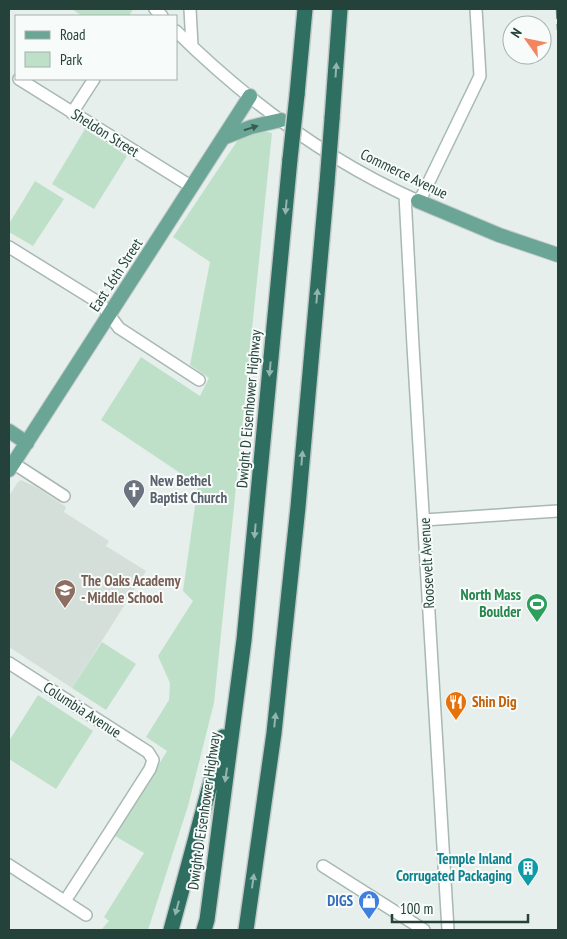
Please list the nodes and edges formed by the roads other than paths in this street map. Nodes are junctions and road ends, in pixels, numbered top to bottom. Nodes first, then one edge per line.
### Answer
1 (190, 9) edge
2 (305, 9) edge
3 (340, 9) edge
4 (476, 9) edge
5 (178, 33) edge
6 (192, 46) junction
7 (20, 80) edge
8 (93, 80) edge
9 (250, 96) junction
10 (72, 112) junction
11 (281, 120) junction
12 (223, 138) junction
13 (192, 186) junction
14 (412, 198) junction
15 (9, 247) edge
16 (558, 255) edge
17 (109, 316) junction
18 (199, 380) dead end
19 (9, 431) edge
20 (27, 443) junction
21 (11, 467) edge
22 (64, 496) dead end
23 (558, 511) edge
24 (424, 520) junction
25 (244, 640) junction
26 (9, 663) edge
27 (9, 865) edge
28 (323, 866) dead end
29 (65, 901) junction
30 (86, 915) dead end
31 (171, 930) edge
32 (204, 930) edge
33 (246, 930) edge
34 (424, 930) edge
35 (448, 930) edge

1 - 6 street
2 -> 25 highway, Dwight D Eisenhower Highway, bridge
33 -> 3 highway, bridge
4 - 14 street
5 - 6 street
6 - 9 street
7 - 10 street, Sheldon Street
8 - 10 street
9 - 11 street, Commerce Avenue
9 - 12 main road, East 16th Street
10 - 13 street, Sheldon Street
12 -> 11 main road
11 - 14 street, Commerce Avenue
12 - 13 main road, East 16th Street
13 - 17 main road, East 16th Street
14 - 16 main road, Commerce Avenue
14 - 24 street, Roosevelt Avenue
15 - 17 street
17 - 18 street
17 - 20 main road, East 16th Street
19 - 20 main road
20 - 21 main road, East 16th Street
21 - 22 street
23 - 24 street
24 - 35 street, Roosevelt Avenue
25 -> 31 highway
25 -> 32 highway, Dwight D Eisenhower Highway
26 - 29 street, Columbia Avenue
27 - 29 street
28 - 34 street
29 - 30 street

